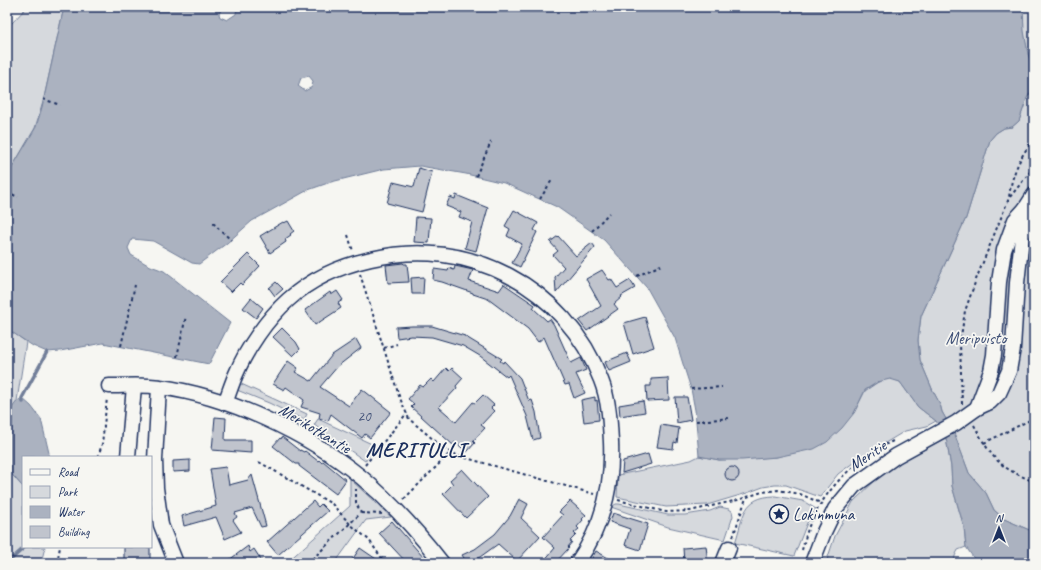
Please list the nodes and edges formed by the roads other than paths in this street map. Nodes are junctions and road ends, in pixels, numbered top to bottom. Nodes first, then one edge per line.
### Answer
1 (1034, 195) edge
2 (108, 386) road end
3 (134, 386) junction
4 (159, 387) junction
5 (225, 403) junction
6 (128, 456) edge
7 (154, 502) edge
8 (729, 548) road end
9 (176, 563) edge
10 (442, 563) edge
11 (577, 563) edge
12 (724, 563) edge
13 (812, 563) edge

1 - 13 street, Meritie
2 - 3 street, Merikotkantie
3 - 4 street, Merikotkantie
3 - 6 street
4 - 5 street, Merikotkantie
4 - 7 street
5 - 10 street, Merikotkantie
5 - 11 street
7 - 9 street
8 - 12 street

